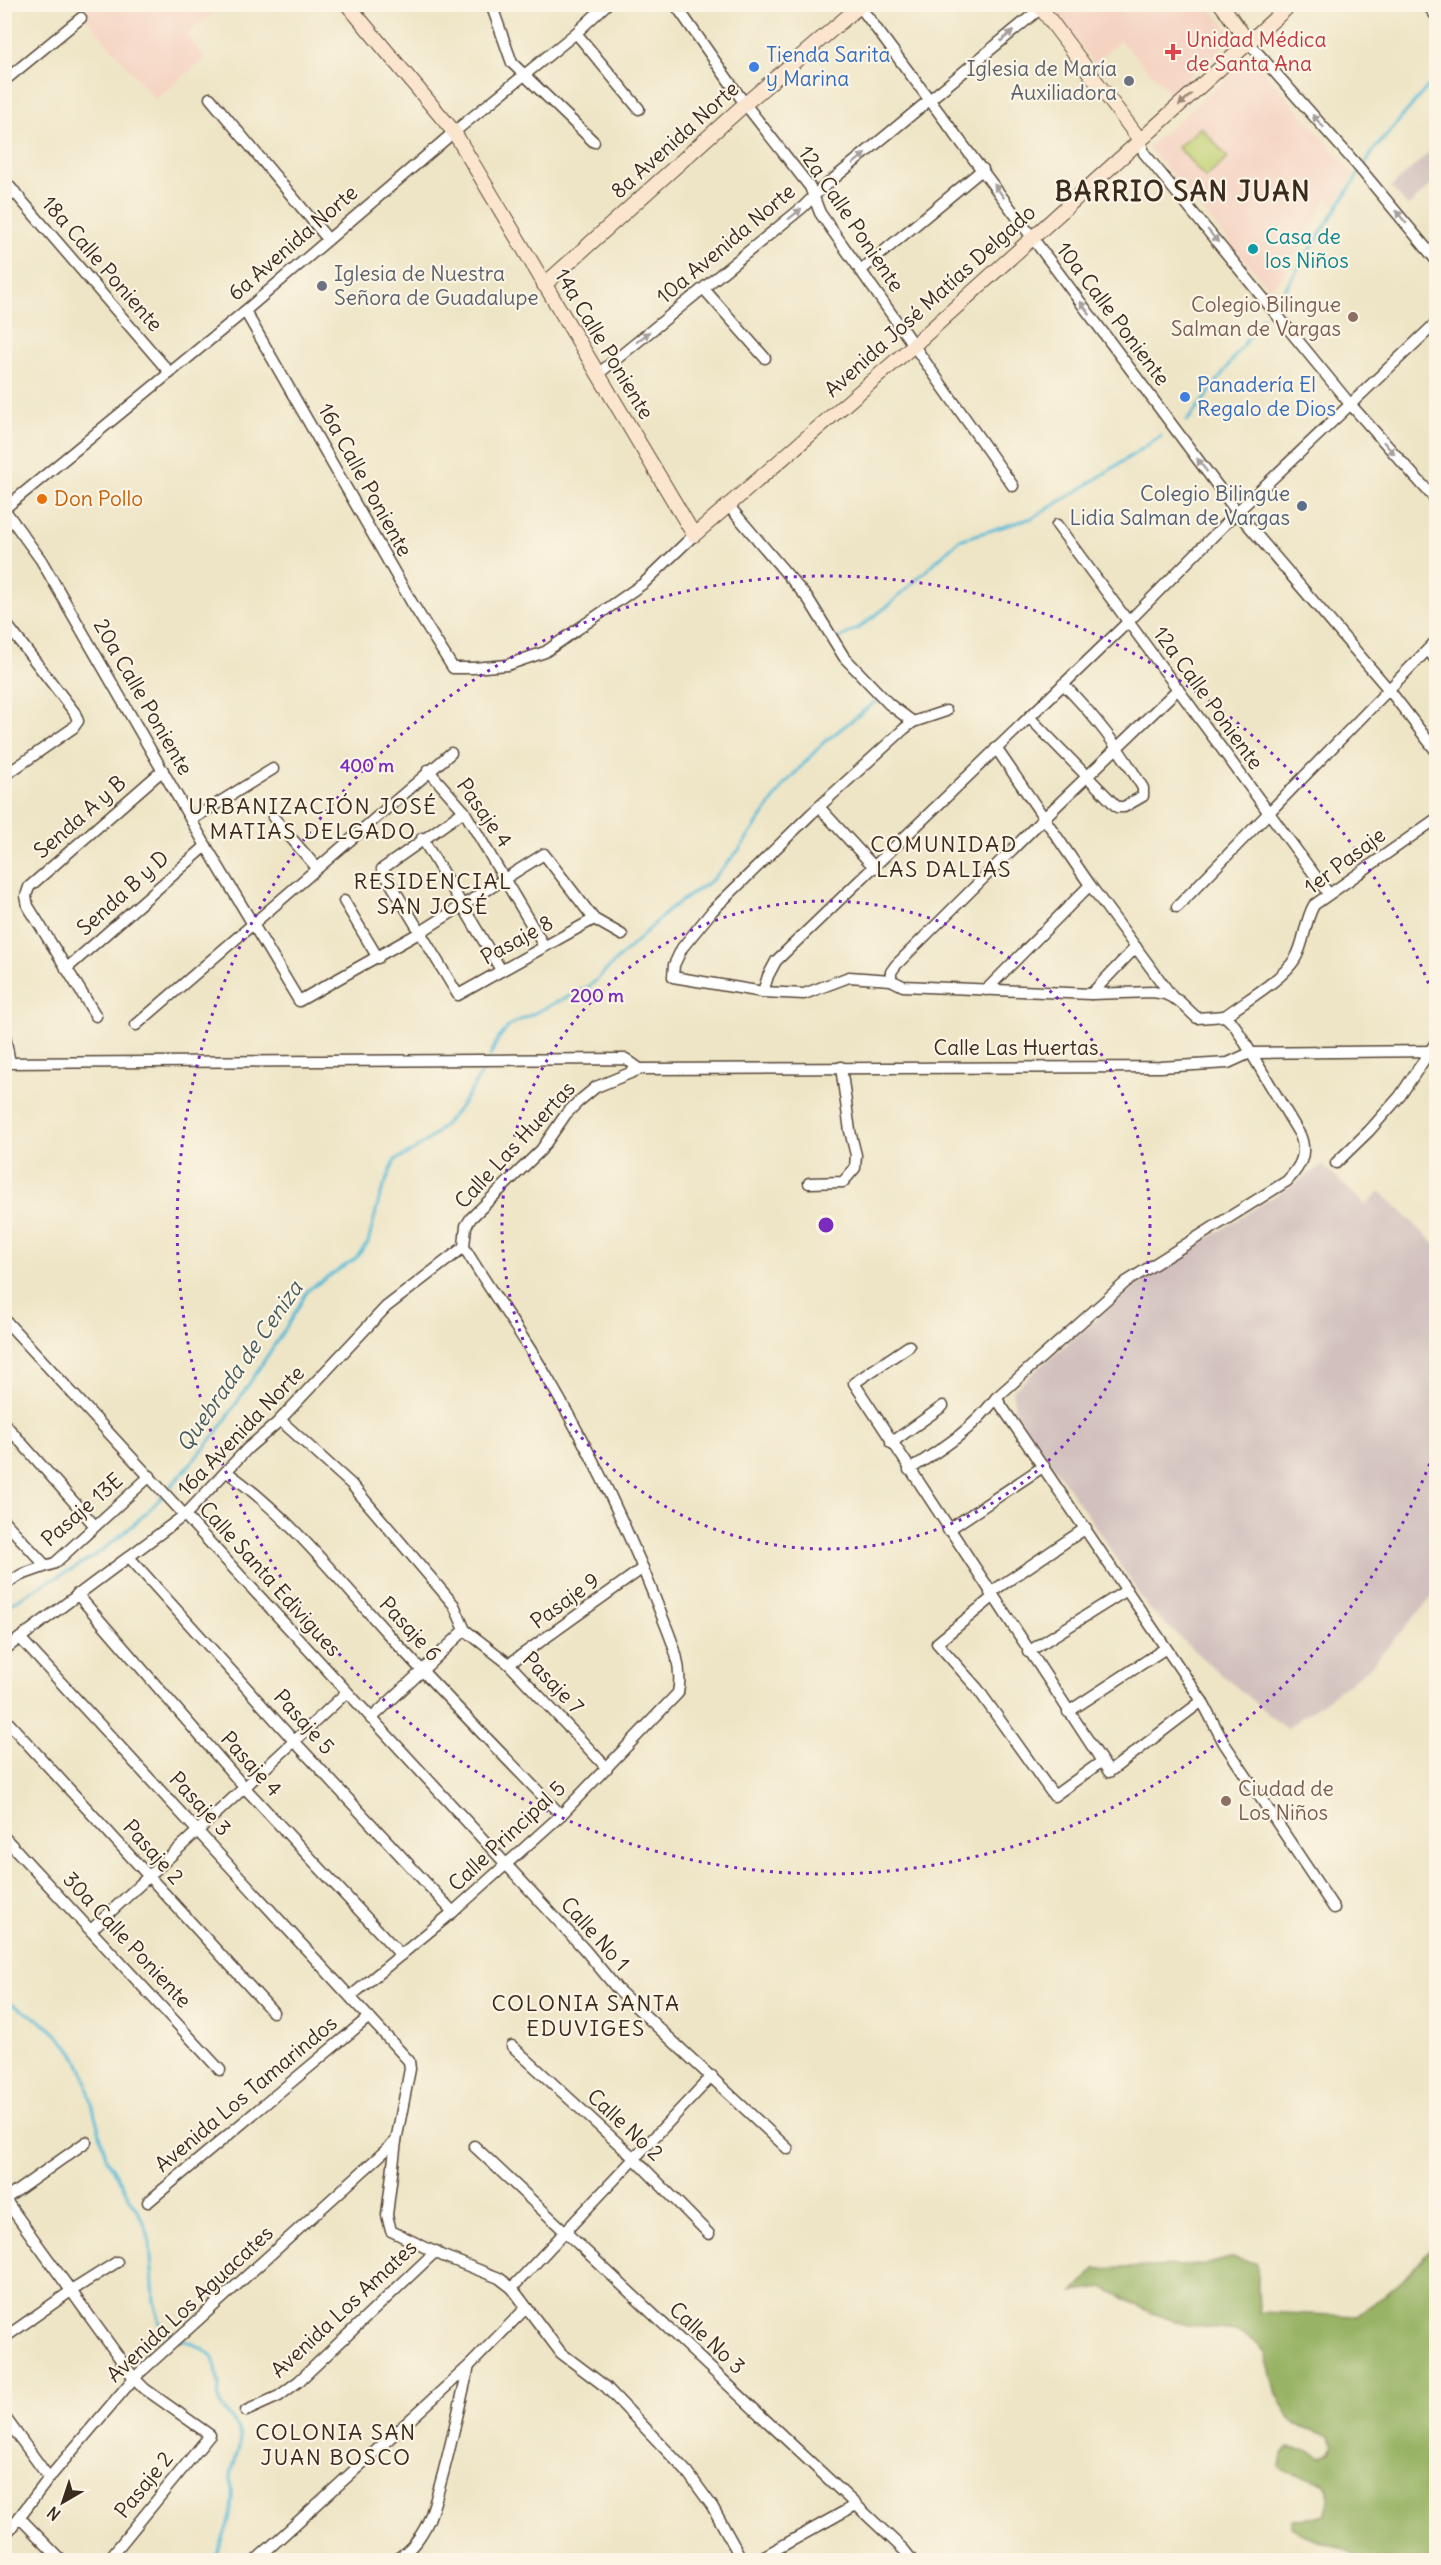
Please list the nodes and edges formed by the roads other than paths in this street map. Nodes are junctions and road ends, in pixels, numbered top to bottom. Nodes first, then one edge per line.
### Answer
1 (347, 4) edge
2 (491, 4) edge
3 (607, 4) edge
4 (675, 4) edge
5 (1221, 4) edge
6 (1291, 4) edge
7 (1427, 4) edge
8 (860, 5) edge
9 (1042, 6) edge
10 (1437, 16) edge
11 (81, 18) dead end
12 (576, 33) junction
13 (1248, 42) junction
14 (522, 75) junction
15 (4, 81) edge
16 (210, 98) dead end
17 (930, 100) junction
18 (746, 104) junction
19 (639, 109) dead end
20 (454, 132) junction
21 (1140, 140) junction
22 (594, 142) dead end
23 (983, 169) junction
24 (4, 180) edge
25 (15, 192) junction
26 (814, 196) junction
27 (4, 201) edge
28 (327, 238) junction
29 (1033, 238) junction
30 (1437, 260) edge
31 (860, 271) junction
32 (544, 285) junction
33 (704, 289) junction
34 (245, 311) junction
35 (1437, 323) edge
36 (914, 345) junction
37 (765, 358) dead end
38 (170, 373) junction
39 (598, 374) junction
40 (1350, 404) junction
41 (1013, 486) dead end
42 (1437, 500) edge
43 (728, 505) junction
44 (5, 509) edge
45 (1237, 512) junction
46 (1057, 525) dead end
47 (694, 535) junction
48 (4, 621) edge
49 (1128, 622) junction
50 (8, 634) edge
51 (1433, 646) edge
52 (1437, 661) edge
53 (1063, 684) junction
54 (1178, 689) junction
55 (1390, 691) junction
56 (946, 711) dead end
57 (1029, 717) junction
58 (913, 722) junction
59 (1118, 746) junction
60 (996, 748) junction
61 (1437, 751) edge
62 (451, 753) dead end
63 (273, 769) dead end
64 (163, 770) junction
65 (428, 770) junction
66 (4, 776) edge
67 (1087, 776) junction
68 (819, 807) junction
69 (464, 811) junction
70 (1269, 813) junction
71 (273, 817) dead end
72 (1045, 817) junction
73 (1437, 819) edge
74 (191, 820) junction
75 (422, 838) junction
76 (206, 846) junction
77 (317, 868) junction
78 (875, 868) junction
79 (505, 879) junction
80 (1090, 885) junction
81 (1328, 893) junction
82 (344, 901) dead end
83 (463, 906) junction
84 (1177, 907) dead end
85 (594, 919) junction
86 (251, 923) junction
87 (419, 933) junction
88 (622, 935) dead end
89 (544, 946) junction
90 (1136, 947) junction
91 (378, 958) junction
92 (66, 969) junction
93 (501, 970) junction
94 (891, 980) junction
95 (986, 990) junction
96 (763, 992) junction
97 (1091, 994) junction
98 (1173, 998) junction
99 (96, 1016) dead end
100 (1225, 1016) junction
101 (136, 1025) dead end
102 (4, 1031) edge
103 (1435, 1048) edge
104 (1250, 1053) junction
105 (7, 1063) edge
106 (841, 1067) junction
107 (640, 1068) junction
108 (1336, 1163) dead end
109 (809, 1183) dead end
110 (464, 1247) junction
111 (4, 1319) edge
112 (909, 1346) dead end
113 (996, 1398) junction
114 (943, 1406) dead end
115 (280, 1420) junction
116 (4, 1423) edge
117 (891, 1443) junction
118 (1044, 1466) junction
119 (909, 1470) junction
120 (227, 1472) junction
121 (150, 1476) junction
122 (186, 1514) junction
123 (4, 1521) edge
124 (95, 1526) junction
125 (1086, 1528) junction
126 (948, 1530) junction
127 (129, 1557) junction
128 (46, 1566) junction
129 (643, 1568) junction
130 (4, 1585) edge
131 (1127, 1590) junction
132 (77, 1594) junction
133 (991, 1595) junction
134 (465, 1630) junction
135 (20, 1638) junction
136 (1166, 1648) junction
137 (4, 1650) edge
138 (1028, 1652) junction
139 (509, 1664) junction
140 (422, 1671) junction
141 (346, 1693) junction
142 (1202, 1701) junction
143 (1068, 1712) junction
144 (4, 1718) edge
145 (371, 1719) junction
146 (295, 1742) junction
147 (1101, 1762) junction
148 (607, 1768) junction
149 (245, 1788) junction
150 (561, 1815) junction
151 (198, 1830) junction
152 (4, 1837) edge
153 (506, 1865) junction
154 (148, 1876) junction
155 (1334, 1908) dead end
156 (453, 1912) junction
157 (91, 1930) junction
158 (402, 1955) junction
159 (351, 1996) junction
160 (273, 2012) dead end
161 (369, 2017) junction
162 (512, 2046) dead end
163 (220, 2070) dead end
164 (712, 2076) junction
165 (396, 2141) junction
166 (86, 2142) dead end
167 (474, 2146) dead end
168 (788, 2149) dead end
169 (634, 2158) junction
170 (5, 2199) edge
171 (148, 2202) dead end
172 (565, 2231) junction
173 (709, 2234) dead end
174 (436, 2252) junction
175 (117, 2262) dead end
176 (512, 2288) junction
177 (71, 2291) junction
178 (526, 2308) junction
179 (4, 2338) edge
180 (470, 2366) junction
181 (134, 2379) junction
182 (246, 2411) dead end
183 (4, 2416) edge
184 (49, 2478) junction
185 (856, 2505) junction
186 (20, 2518) junction
187 (4, 2537) edge
188 (61, 2560) edge
189 (108, 2560) edge
190 (256, 2560) edge
191 (395, 2560) edge
192 (742, 2560) edge
193 (757, 2560) edge
194 (912, 2560) edge

1 - 20 street, 14a Calle Poniente
2 - 14 street
3 - 12 street, 6a Avenida Norte
4 - 18 street, 12a Calle Poniente
5 - 13 street
6 - 13 street, Avenida José Matías Delgado
7 - 10 street
8 - 17 street, 10a Calle Poniente
8 - 18 street, 8a Avenida Norte
17 -> 9 street, 10a Avenida Norte
9 - 21 street
11 - 15 street
12 - 14 street, 6a Avenida Norte
12 - 19 street
13 -> 21 street, Avenida José Matías Delgado
30 -> 13 street
14 - 20 street, 6a Avenida Norte
14 - 22 street
16 - 28 street
17 - 23 street, 10a Calle Poniente
26 -> 17 street, 10a Avenida Norte
18 - 26 street, 12a Calle Poniente
18 - 32 street, 8a Avenida Norte
20 - 28 street, 6a Avenida Norte
20 - 32 street, 14a Calle Poniente
21 - 29 street, Avenida José Matías Delgado
21 -> 40 street
29 -> 23 street, 10a Calle Poniente
23 - 31 street
24 - 25 street, 18a Calle Poniente
25 - 27 street
25 - 38 street, 18a Calle Poniente
26 - 31 street, 12a Calle Poniente
33 -> 26 street, 10a Avenida Norte
28 - 34 street, 6a Avenida Norte
29 - 36 street, Avenida José Matías Delgado
45 -> 29 street, 10a Calle Poniente
31 - 36 street, 12a Calle Poniente
32 - 39 street, 14a Calle Poniente
33 - 37 street
39 -> 33 street, 10a Avenida Norte
34 - 38 street, 6a Avenida Norte
34 - 47 street, 16a Calle Poniente
35 - 40 street
36 - 41 street, 12a Calle Poniente
36 - 43 street, Avenida José Matías Delgado
38 - 44 street, 6a Avenida Norte
39 - 47 street, 14a Calle Poniente
40 -> 42 street
40 - 45 street
43 - 47 street, Avenida José Matías Delgado
43 - 58 street
44 - 64 street, 20a Calle Poniente
45 - 49 street
45 - 55 street, 10a Calle Poniente
46 - 49 street, 12a Calle Poniente
48 - 50 street
49 - 53 street
49 - 54 street, 12a Calle Poniente
50 - 66 street
51 - 52 street
51 - 55 street
53 - 57 street
53 - 59 street
54 - 59 street
54 - 70 street, 12a Calle Poniente
55 - 61 street, 10a Calle Poniente
55 - 70 street
56 - 58 street
57 - 60 street
57 - 67 street
58 - 68 street
59 - 67 street
59 - 67 street
60 - 72 street
60 - 78 street
62 - 65 street
63 - 74 street
64 - 74 street, 20a Calle Poniente
64 - 92 street, Senda A y B
65 - 69 street, Pasaje 4
65 - 77 street
67 - 72 street
68 - 78 street
68 - 96 street
69 - 75 street
69 - 79 street, Pasaje 4
70 - 81 street, 12a Calle Poniente
70 - 84 street
71 - 77 street
72 - 80 street
72 - 94 street
73 - 81 street, 1er Pasaje
74 - 76 street, 20a Calle Poniente
75 - 83 street
75 - 87 street
76 - 86 street, 20a Calle Poniente
76 - 92 street, Senda B y D
77 - 86 street
78 - 96 street
79 - 83 street
79 - 85 street
79 - 89 street
80 - 90 street
80 - 95 street
81 - 100 street, 1er Pasaje
82 - 91 street
83 - 87 street
83 - 93 street
85 - 88 street
85 - 89 street, Pasaje 8
86 - 91 street, 20a Calle Poniente
86 - 101 street
87 - 91 street
87 - 93 street, Pasaje 8
89 - 93 street, Pasaje 8
90 - 97 street
90 - 98 street
92 - 99 street
94 - 95 street
94 - 96 street
95 - 97 street
97 - 98 street
98 - 100 street
100 - 104 street
102 - 105 street
103 - 104 street, Calle Las Huertas
103 - 108 street
104 - 106 street, Calle Las Huertas
104 - 113 street
105 - 107 street
106 - 107 street, Calle Las Huertas
106 - 109 street
107 - 110 street, Calle Las Huertas
110 - 115 street, 16a Avenida Norte
110 - 129 street
111 - 121 street, Calle Santa Edivigues
112 - 117 street
113 - 118 street
113 - 119 street
114 - 117 street
115 - 120 street, 16a Avenida Norte
115 - 134 street
116 - 124 street
117 - 119 street
118 - 125 street
118 - 126 street
119 - 126 street
120 - 122 street, 16a Avenida Norte
120 - 140 street, Pasaje 6
121 - 122 street, Calle Santa Edivigues
121 - 124 street, Pasaje 13E
122 - 127 street, 16a Avenida Norte
122 - 141 street, Calle Santa Edivigues
123 - 128 street
124 - 128 street, Pasaje 13E
125 - 131 street
125 - 133 street
126 - 133 street
127 - 132 street, 16a Avenida Norte
127 - 146 street, Pasaje 5
128 - 130 street, Pasaje 13E
129 - 139 street, Pasaje 9
129 - 148 street, Calle Principal 5
131 - 136 street
131 - 138 street
132 - 135 street, 16a Avenida Norte
132 - 149 street, Pasaje 4
133 - 138 street
133 - 147 street
134 - 139 street, Pasaje 7
134 - 140 street
135 - 137 street, 16a Avenida Norte
135 - 151 street, Pasaje 3
136 - 142 street
136 - 143 street
138 - 143 street
139 - 148 street, Pasaje 7
140 - 145 street
140 - 150 street, Pasaje 6
141 - 145 street, Calle Santa Edivigues
141 - 146 street
142 - 147 street
142 - 155 street
143 - 147 street
144 - 154 street, Pasaje 2
145 - 153 street, Calle Santa Edivigues
146 - 149 street
146 - 156 street, Pasaje 5
148 - 150 street, Calle Principal 5
149 - 151 street
149 - 158 street, Pasaje 4
150 - 153 street, Calle Principal 5
151 - 154 street
151 - 159 street, Pasaje 3
152 - 157 street, 30a Calle Poniente
153 - 156 street, Calle Principal 5
153 - 164 street, Calle No 1
154 - 157 street
154 - 160 street, Pasaje 2
156 - 158 street, Calle Principal 5
157 - 163 street, 30a Calle Poniente
158 - 159 street, Calle Principal 5
159 - 161 street, Pasaje 3
161 - 165 street, Pasaje 3
161 - 171 street, Avenida Los Tamarindos
162 - 169 street, Calle No 2
164 - 168 street, Calle No 1
164 - 169 street
165 - 174 street
165 - 181 street, Avenida Los Aguacates
166 - 170 street
167 - 172 street, Calle No 3
169 - 172 street
169 - 173 street, Calle No 2
170 - 177 street
172 - 176 street
172 - 185 street, Calle No 3
174 - 176 street
174 - 182 street, Avenida Los Amates
175 - 177 street
176 - 178 street
177 - 179 street
177 - 181 street
178 - 180 street
178 - 192 street
180 - 190 street
180 - 191 street
181 - 184 street, Avenida Los Aguacates
181 - 189 street, Pasaje 2
183 - 184 street
184 - 186 street, Avenida Los Aguacates
185 - 193 street
185 - 194 street, Calle No 3
186 - 187 street, Avenida Los Aguacates
186 - 188 street

